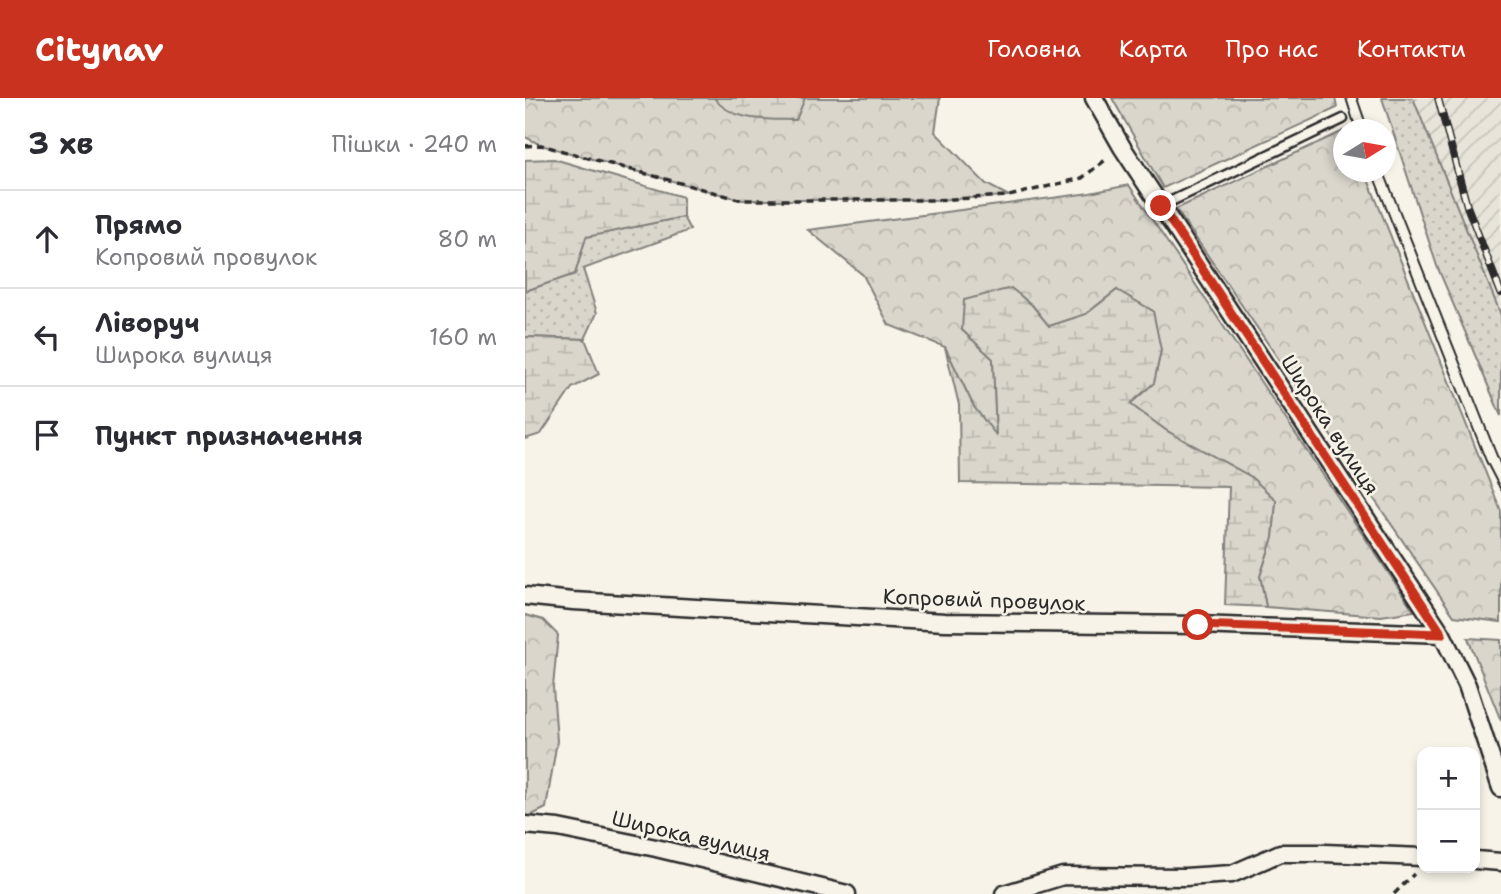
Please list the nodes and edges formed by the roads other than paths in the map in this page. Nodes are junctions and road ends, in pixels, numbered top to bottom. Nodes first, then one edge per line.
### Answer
1 (1094, 98) edge
2 (1333, 124) edge
3 (1161, 206) junction
4 (525, 596) edge
5 (1442, 634) junction
6 (1501, 788) edge
7 (525, 825) edge
8 (1417, 857) edge
9 (1480, 860) edge
10 (1501, 862) edge
11 (847, 894) edge
12 (1004, 894) edge

1 - 3 street, Широка вулиця
2 - 3 lane
3 - 5 street, Широка вулиця
4 - 5 street, Копровий провулок
5 - 6 street, Широка вулиця
7 - 11 street, Широка вулиця
8 - 12 street
9 - 10 street

